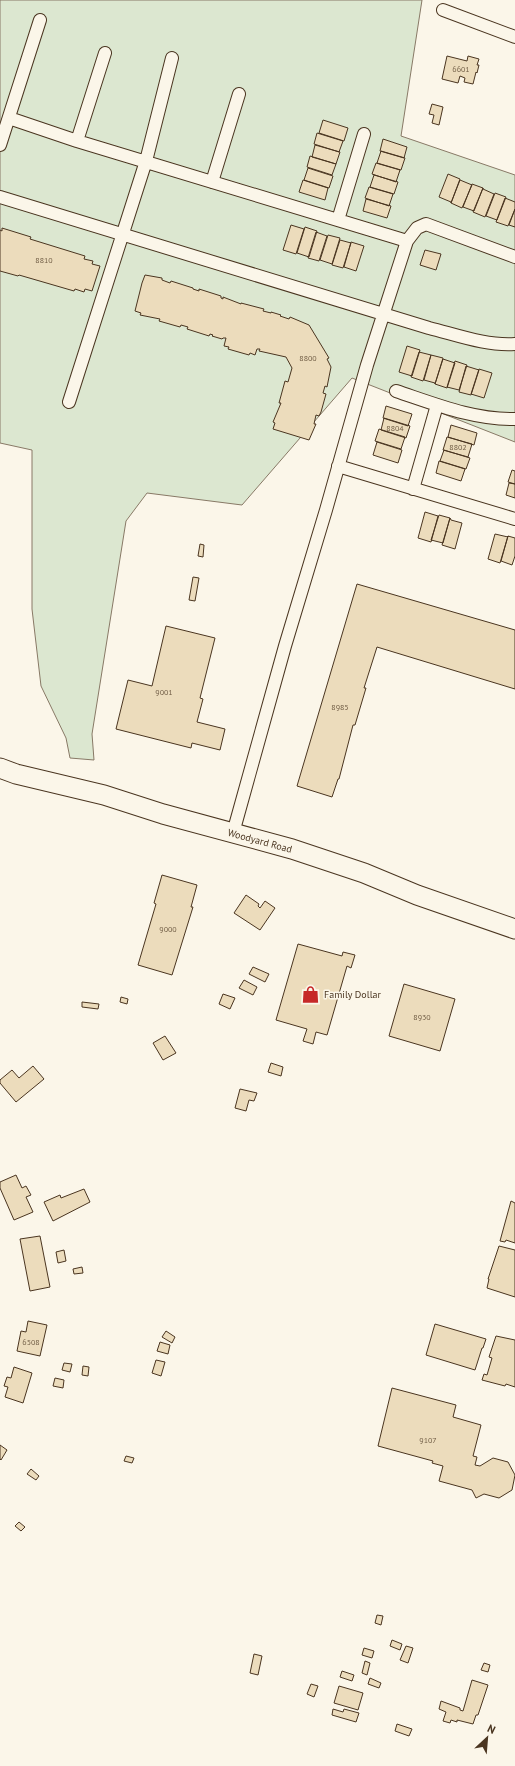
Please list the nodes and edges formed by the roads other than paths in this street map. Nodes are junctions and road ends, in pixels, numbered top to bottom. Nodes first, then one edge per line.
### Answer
1 (443, 10) dead end
2 (40, 20) dead end
3 (515, 37) edge
4 (104, 53) dead end
5 (172, 58) dead end
6 (239, 94) dead end
7 (9, 118) junction
8 (364, 134) dead end
9 (77, 141) junction
10 (0, 145) edge
11 (146, 162) junction
12 (212, 182) junction
13 (0, 197) edge
14 (338, 220) junction
15 (122, 235) junction
16 (407, 241) junction
17 (515, 257) edge
18 (383, 314) junction
19 (515, 344) edge
20 (396, 391) dead end
21 (69, 402) dead end
22 (437, 405) junction
23 (515, 419) edge
24 (338, 466) junction
25 (412, 489) junction
26 (515, 519) edge
27 (0, 768) edge
28 (233, 833) junction
29 (515, 929) edge

1 - 3 street
2 - 7 street
4 - 9 street
5 - 11 street
6 - 12 street
7 - 9 street
7 - 10 street
8 - 14 street
9 - 11 street
11 - 12 street
11 - 15 street
12 - 14 street
13 - 15 street
14 - 16 street
15 - 18 street
15 - 21 street
16 - 17 street
16 - 18 street
18 - 19 street
18 - 24 street
20 - 22 street
22 - 23 street
22 - 25 street
24 - 25 street
24 - 28 street
25 - 26 street
27 - 28 main road, Woodyard Road
28 - 29 main road, Woodyard Road

